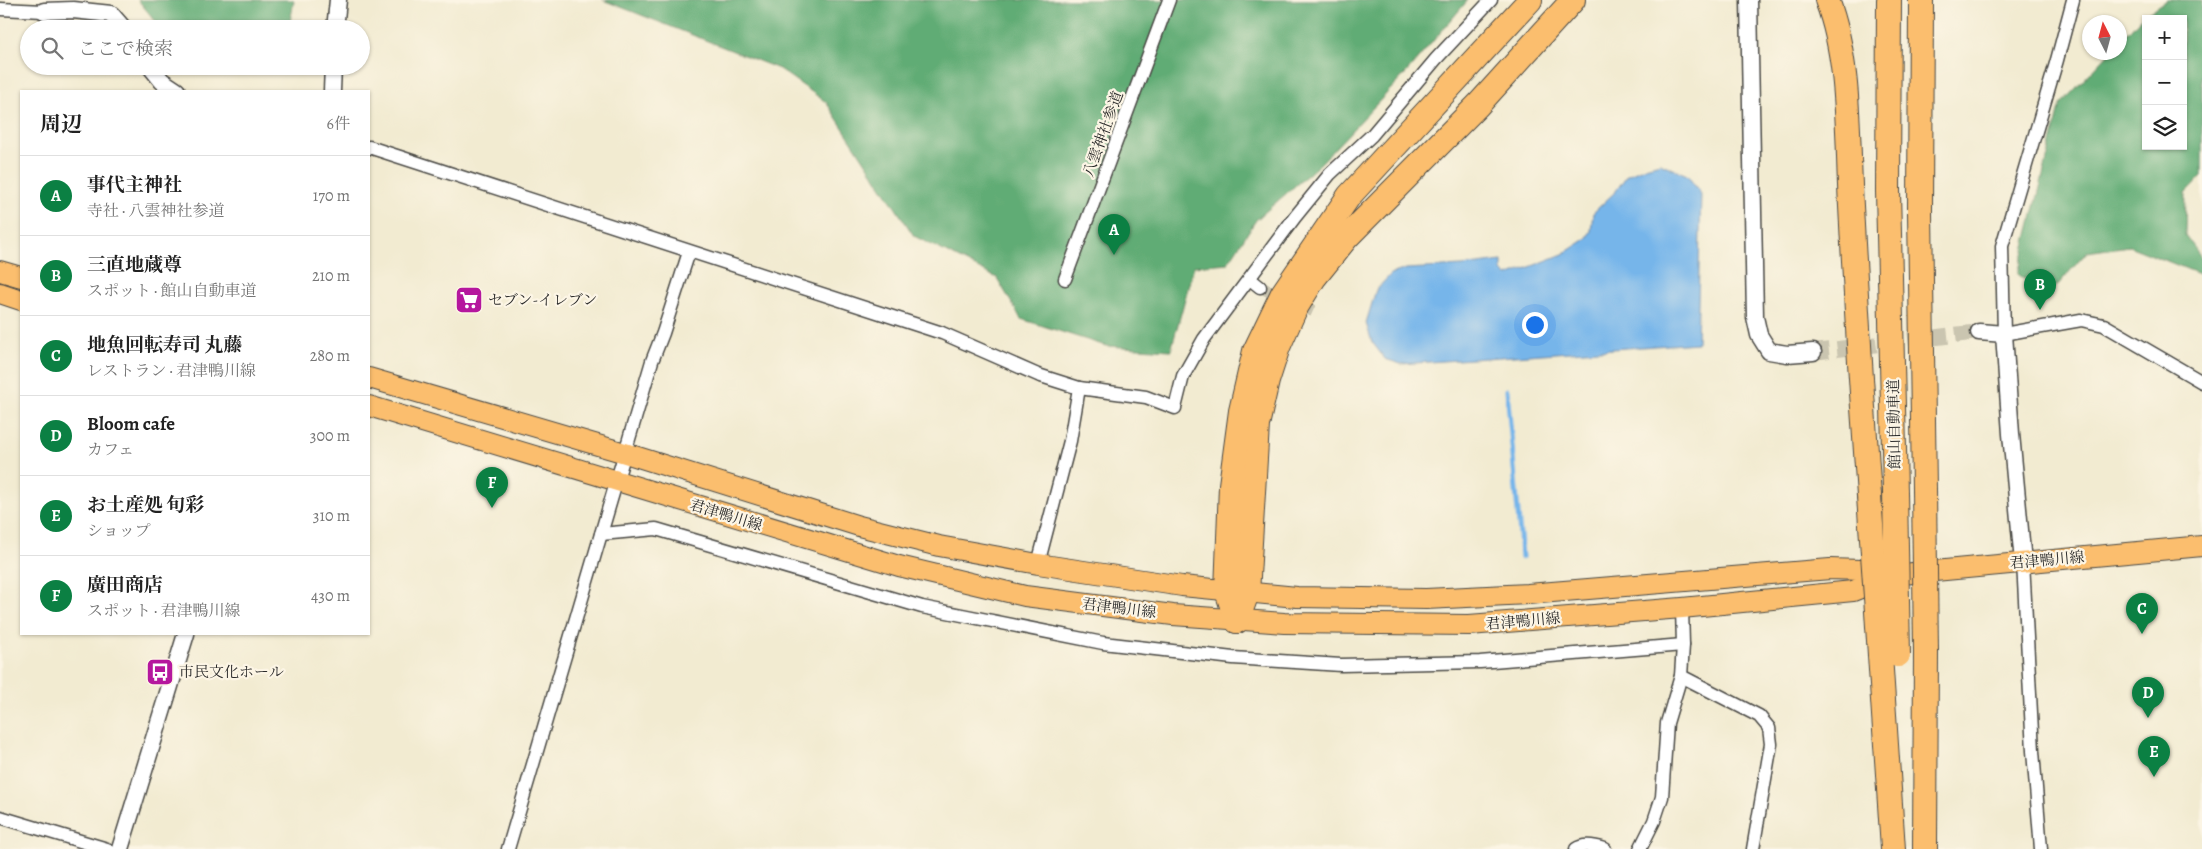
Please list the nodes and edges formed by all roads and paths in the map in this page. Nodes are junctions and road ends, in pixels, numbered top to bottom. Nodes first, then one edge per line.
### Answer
1 (338, 0) edge
2 (1169, 0) edge
3 (1491, 0) edge
4 (1530, 0) edge
5 (1573, 0) edge
6 (1749, 0) edge
7 (1827, 0) edge
8 (1889, 0) edge
9 (1921, 0) edge
10 (1933, 0) edge
11 (2073, 0) edge
12 (0, 9) edge
13 (44, 11) joint
14 (116, 20) edge
15 (336, 20) edge
16 (157, 75) edge
17 (333, 75) edge
18 (176, 90) edge
19 (332, 90) edge
20 (370, 147) edge
21 (1920, 211) junction
22 (689, 252) junction
23 (0, 271) edge
24 (20, 277) edge
25 (1065, 279) dead end
26 (0, 293) edge
27 (20, 300) edge
28 (1979, 332) tunnel mouth
29 (2004, 334) junction
30 (1813, 352) tunnel mouth
31 (370, 378) edge
32 (2202, 382) edge
33 (1079, 388) junction
34 (370, 406) edge
35 (625, 453) junction
36 (617, 481) junction
37 (602, 534) junction
38 (2202, 546) edge
39 (2023, 562) junction
40 (1038, 564) junction
41 (1892, 575) junction
42 (1237, 592) junction
43 (1682, 608) junction
44 (1237, 620) junction
45 (186, 635) edge
46 (1683, 644) junction
47 (1889, 655) junction
48 (1681, 676) junction
49 (0, 817) edge
50 (107, 849) edge
51 (120, 849) edge
52 (508, 849) edge
53 (1576, 849) edge
54 (1605, 849) edge
55 (1640, 849) edge
56 (1753, 849) edge
57 (1895, 849) edge
58 (1925, 849) edge
59 (2041, 849) edge

1 - 15 street
2 - 25 street, 八雲神社参道
3 - 33 street
4 - 42 highway
5 - 42 highway
6 - 30 street
7 - 47 highway, bridge
8 - 47 highway, 館山自動車道, bridge
9 - 21 highway, 館山自動車道
10 - 21 highway
11 - 29 street
12 - 13 street
13 - 14 street
16 - 18 street
17 - 19 street
20 - 22 street
21 - 58 highway, 館山自動車道, bridge
22 - 33 street
22 - 35 street
23 - 24 main road
26 - 27 main road
28 - 29 street
29 - 32 street
29 - 39 street
31 - 35 main road, 君津鴨川線
33 - 40 street
34 - 36 main road, 君津鴨川線
35 - 36 street
35 - 40 main road, 君津鴨川線
36 - 37 street
36 - 44 main road, 君津鴨川線
37 - 46 street
37 - 52 street
38 - 39 main road, 君津鴨川線
39 - 41 main road, 君津鴨川線
39 - 59 street
40 - 42 main road, 君津鴨川線
41 - 42 main road, 君津鴨川線
41 - 43 main road, 君津鴨川線
42 - 44 highway
43 - 44 main road, 君津鴨川線
43 - 46 street
45 - 51 street
46 - 48 street
47 - 57 highway
48 - 55 street
48 - 56 street
49 - 50 street
53 - 54 street

